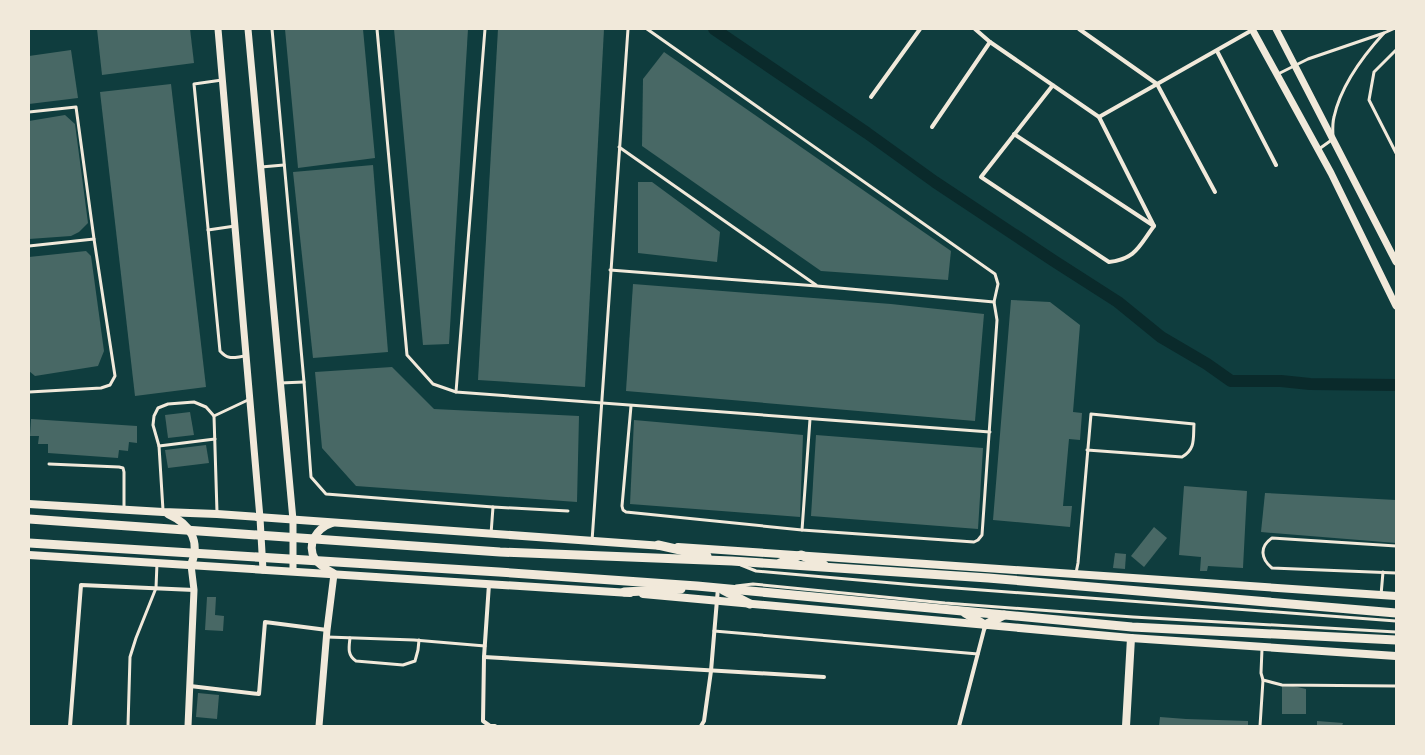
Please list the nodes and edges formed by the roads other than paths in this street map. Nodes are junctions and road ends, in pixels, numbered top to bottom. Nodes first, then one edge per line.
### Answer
1 (218, 29) edge
2 (248, 29) edge
3 (272, 29) edge
4 (377, 29) edge
5 (485, 29) edge
6 (628, 29) edge
7 (647, 29) edge
8 (920, 29) edge
9 (975, 29) edge
10 (1079, 29) edge
11 (1253, 29) edge
12 (1276, 29) edge
13 (1393, 29) edge
14 (1384, 33) junction
15 (990, 42) junction
16 (1396, 50) edge
17 (1217, 51) junction
18 (1295, 66) junction
19 (1277, 74) junction
20 (222, 80) junction
21 (1157, 84) junction
22 (1053, 85) junction
23 (871, 97) dead end
24 (29, 112) edge
25 (1099, 117) junction
26 (932, 127) dead end
27 (1014, 134) junction
28 (1333, 139) junction
29 (619, 147) junction
30 (1318, 150) junction
31 (1396, 153) edge
32 (284, 165) junction
33 (1276, 165) dead end
34 (261, 168) junction
35 (1215, 192) dead end
36 (235, 226) junction
37 (1154, 226) junction
38 (208, 230) junction
39 (94, 239) junction
40 (29, 246) edge
41 (1396, 262) edge
42 (610, 270) junction
43 (817, 286) junction
44 (994, 302) junction
45 (1396, 306) edge
46 (246, 356) junction
47 (304, 382) junction
48 (280, 383) junction
49 (29, 392) edge
50 (456, 392) junction
51 (250, 399) junction
52 (601, 404) junction
53 (631, 406) junction
54 (214, 416) junction
55 (810, 419) junction
56 (990, 432) junction
57 (215, 439) junction
58 (159, 446) junction
59 (1087, 450) junction
60 (49, 464) dead end
61 (29, 504) edge
62 (493, 507) junction
63 (124, 510) junction
64 (568, 511) dead end
65 (163, 512) junction
66 (217, 514) junction
67 (260, 518) junction
68 (29, 519) edge
69 (293, 520) junction
70 (334, 522) junction
71 (802, 530) junction
72 (491, 534) junction
73 (592, 541) junction
74 (29, 543) edge
75 (658, 545) junction
76 (1396, 546) edge
77 (29, 555) edge
78 (801, 555) junction
79 (732, 561) junction
80 (157, 563) junction
81 (191, 564) junction
82 (778, 564) junction
83 (828, 567) junction
84 (262, 570) junction
85 (293, 571) junction
86 (1383, 572) junction
87 (1396, 573) edge
88 (334, 574) junction
89 (1076, 574) junction
90 (489, 584) junction
91 (718, 587) junction
92 (156, 588) junction
93 (194, 590) junction
94 (624, 592) junction
95 (1382, 595) junction
96 (1396, 596) edge
97 (716, 600) junction
98 (750, 604) junction
99 (962, 611) junction
100 (1396, 613) edge
101 (1005, 615) junction
102 (1133, 617) junction
103 (1396, 621) edge
104 (985, 625) junction
105 (1132, 627) junction
106 (714, 631) junction
107 (1396, 632) edge
108 (327, 634) junction
109 (350, 638) junction
110 (1131, 638) junction
111 (419, 640) junction
112 (1396, 640) edge
113 (485, 646) junction
114 (1262, 647) junction
115 (978, 654) junction
116 (1396, 656) edge
117 (484, 657) junction
118 (711, 671) junction
119 (824, 677) dead end
120 (1263, 680) junction
121 (190, 686) junction
122 (1396, 686) edge
123 (482, 724) edge
124 (70, 726) edge
125 (128, 726) edge
126 (188, 726) edge
127 (319, 726) edge
128 (495, 726) edge
129 (701, 726) edge
130 (959, 726) edge
131 (1126, 726) edge
132 (1260, 726) edge

1 - 20 street
2 - 34 street
3 - 32 lane
4 - 50 lane
5 - 50 lane
6 - 29 lane
7 - 44 lane
8 - 23 street
9 - 15 street
10 - 21 street
11 - 17 street
11 - 19 street
12 - 18 street
13 - 14 lane
14 - 18 lane
14 - 28 lane
15 - 22 street
15 - 26 street
16 - 31 lane
17 - 21 street
17 - 33 street
18 - 19 lane
18 - 28 street
19 - 30 street
20 - 36 street
20 - 38 lane
21 - 25 street
21 - 35 street
22 - 25 street
22 - 27 street
24 - 39 lane
25 - 37 street
27 - 37 street
27 - 37 street
28 - 30 lane
28 - 41 street
29 - 42 lane
29 - 43 lane
30 - 45 street
32 - 34 lane
32 - 47 lane
34 - 48 street
36 - 38 lane
36 - 46 street
38 - 46 lane
39 - 40 lane
39 - 49 lane
42 - 43 lane
42 - 52 lane
43 - 44 lane
44 - 56 lane
46 - 51 street
47 - 48 lane
47 - 62 lane
48 - 69 street
50 - 52 lane
51 - 54 lane
51 - 67 street
52 - 53 lane
52 - 73 lane
53 - 55 lane
53 - 71 lane
54 - 57 lane
54 - 58 lane
55 - 56 lane
55 - 71 lane
56 - 71 lane
57 - 58 lane
57 - 66 lane
58 - 65 lane
59 - 59 lane
59 - 89 lane
60 - 63 lane
61 - 63 main road
62 - 64 lane
62 - 72 lane
63 - 65 main road
65 - 66 main road
65 - 81 main road
66 - 67 main road
67 - 69 main road
67 - 84 street
68 - 79 main road
69 - 70 main road
69 - 85 street
70 - 72 main road
70 - 88 main road
72 - 73 main road
73 - 75 main road
74 - 91 main road
75 - 78 main road
75 - 79 main road
76 - 86 lane
77 - 80 main road
78 - 82 main road
78 - 83 main road
78 - 89 main road
79 - 82 main road
79 - 103 lane
80 - 81 main road
80 - 92 lane
81 - 84 main road
81 - 93 street
82 - 83 main road
83 - 100 main road
84 - 85 main road
85 - 88 main road
86 - 87 lane
86 - 95 lane
88 - 90 main road
88 - 108 street
89 - 95 main road
90 - 94 main road
90 - 113 street
91 - 94 main road
91 - 97 street
91 - 98 main road
91 - 99 main road
91 - 102 lane
92 - 93 street
92 - 124 street
92 - 125 lane
93 - 121 street
94 - 97 main road
95 - 96 main road
97 - 98 main road
97 - 106 street
98 - 104 main road
99 - 101 main road
99 - 104 main road
101 - 104 main road
101 - 105 main road
102 - 105 lane
102 - 107 lane
104 - 110 main road
104 - 115 street
105 - 110 street
105 - 112 main road
106 - 115 lane
106 - 118 street
108 - 109 lane
108 - 121 street
108 - 127 street
109 - 111 lane
109 - 111 lane
110 - 114 main road
110 - 131 main road
111 - 113 lane
113 - 117 street
114 - 116 main road
114 - 120 lane
115 - 130 street
117 - 118 street
117 - 123 street
118 - 119 street
118 - 129 street
120 - 122 lane
120 - 132 lane
121 - 126 street
123 - 128 street

